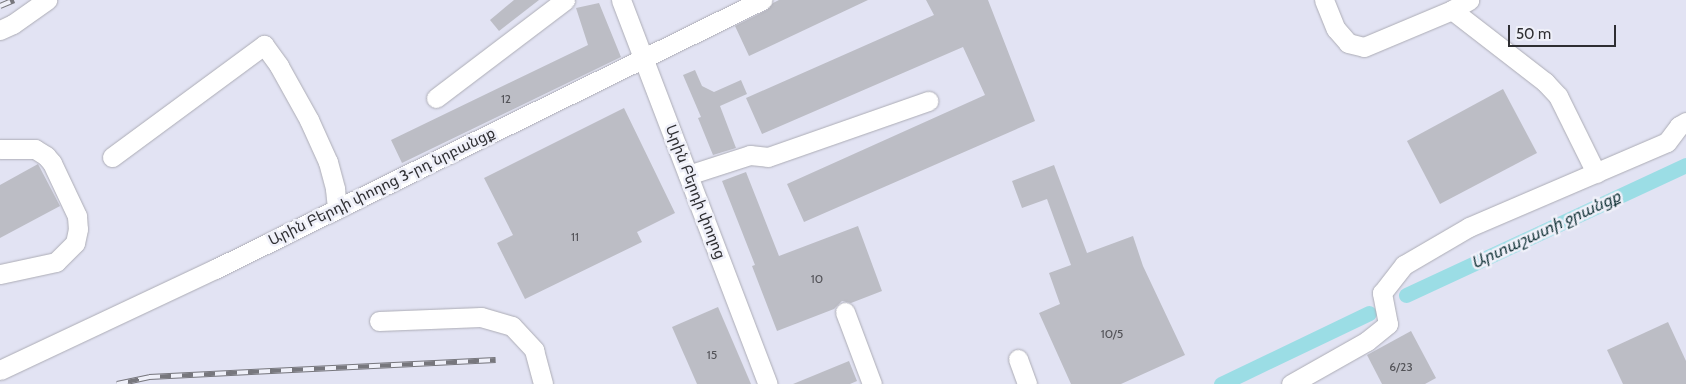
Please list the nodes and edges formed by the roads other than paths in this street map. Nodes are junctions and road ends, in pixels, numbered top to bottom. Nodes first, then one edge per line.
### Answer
1 (47, 0) edge
2 (565, 0) edge
3 (621, 0) edge
4 (762, 0) edge
5 (1324, 0) edge
6 (1469, 0) edge
7 (1452, 10) junction
8 (0, 30) edge
9 (643, 59) junction
10 (436, 98) dead end
11 (928, 101) dead end
12 (1686, 122) edge
13 (0, 149) edge
14 (112, 157) dead end
15 (1596, 173) junction
16 (688, 175) junction
17 (337, 209) junction
18 (0, 274) edge
19 (845, 312) dead end
20 (379, 321) dead end
21 (1018, 359) dead end
22 (0, 370) edge
23 (542, 384) edge
24 (768, 384) edge
25 (872, 384) edge
26 (1027, 384) edge
27 (1290, 384) edge

1 - 8 street
2 - 10 street
3 - 9 street, Արին Բերդի փողոց
4 - 9 street, Արին Բերդի փողոց 3-րդ նրբանցք
5 - 7 street
6 - 7 street
7 - 15 street
9 - 16 street, Արին Բերդի փողոց
9 - 17 street, Արին Բերդի փողոց 3-րդ նրբանցք
11 - 16 street
12 - 15 street
13 - 18 street
14 - 17 street
15 - 27 street
16 - 24 street, Արին Բերդի փողոց
17 - 22 street, Արին Բերդի փողոց 3-րդ նրբանցք
19 - 25 street
20 - 23 street
21 - 26 street

